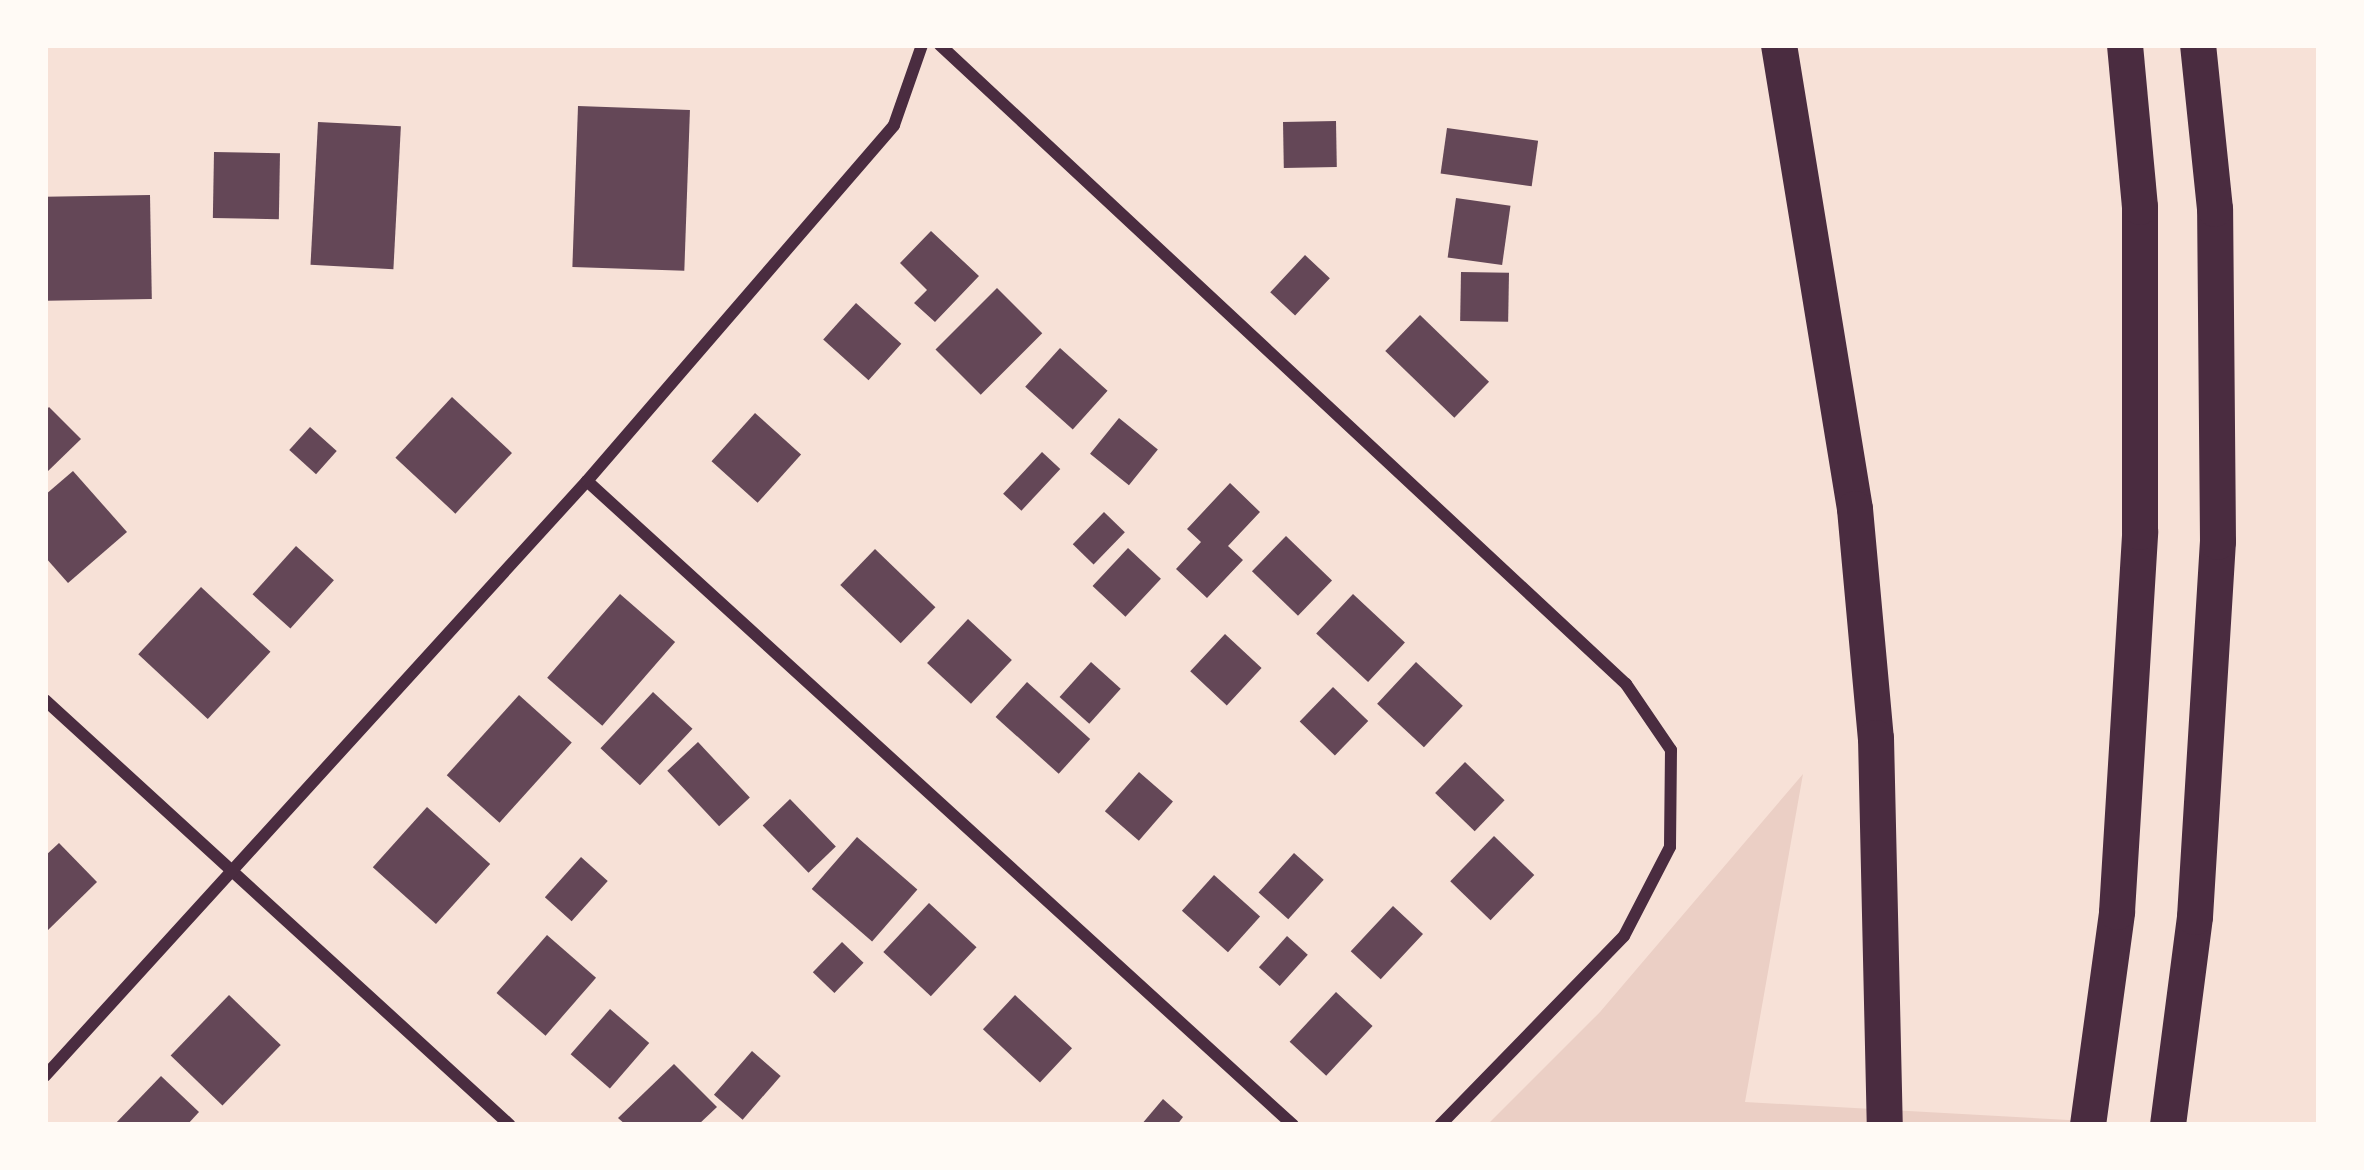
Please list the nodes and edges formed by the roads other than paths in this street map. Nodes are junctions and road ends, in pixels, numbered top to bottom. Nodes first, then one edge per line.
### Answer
1 (922, 45) edge
2 (940, 45) edge
3 (1780, 45) edge
4 (2125, 45) edge
5 (2198, 45) edge
6 (587, 481) junction
7 (45, 700) edge
8 (232, 871) junction
9 (45, 1076) edge
10 (510, 1125) edge
11 (1294, 1125) edge
12 (1440, 1125) edge
13 (1885, 1125) edge
14 (2087, 1125) edge
15 (2168, 1125) edge

1 - 6 street
2 - 12 street
3 - 13 highway
4 - 14 highway
5 - 15 highway
6 - 8 street
6 - 11 street
7 - 8 street
8 - 9 street
8 - 10 street

